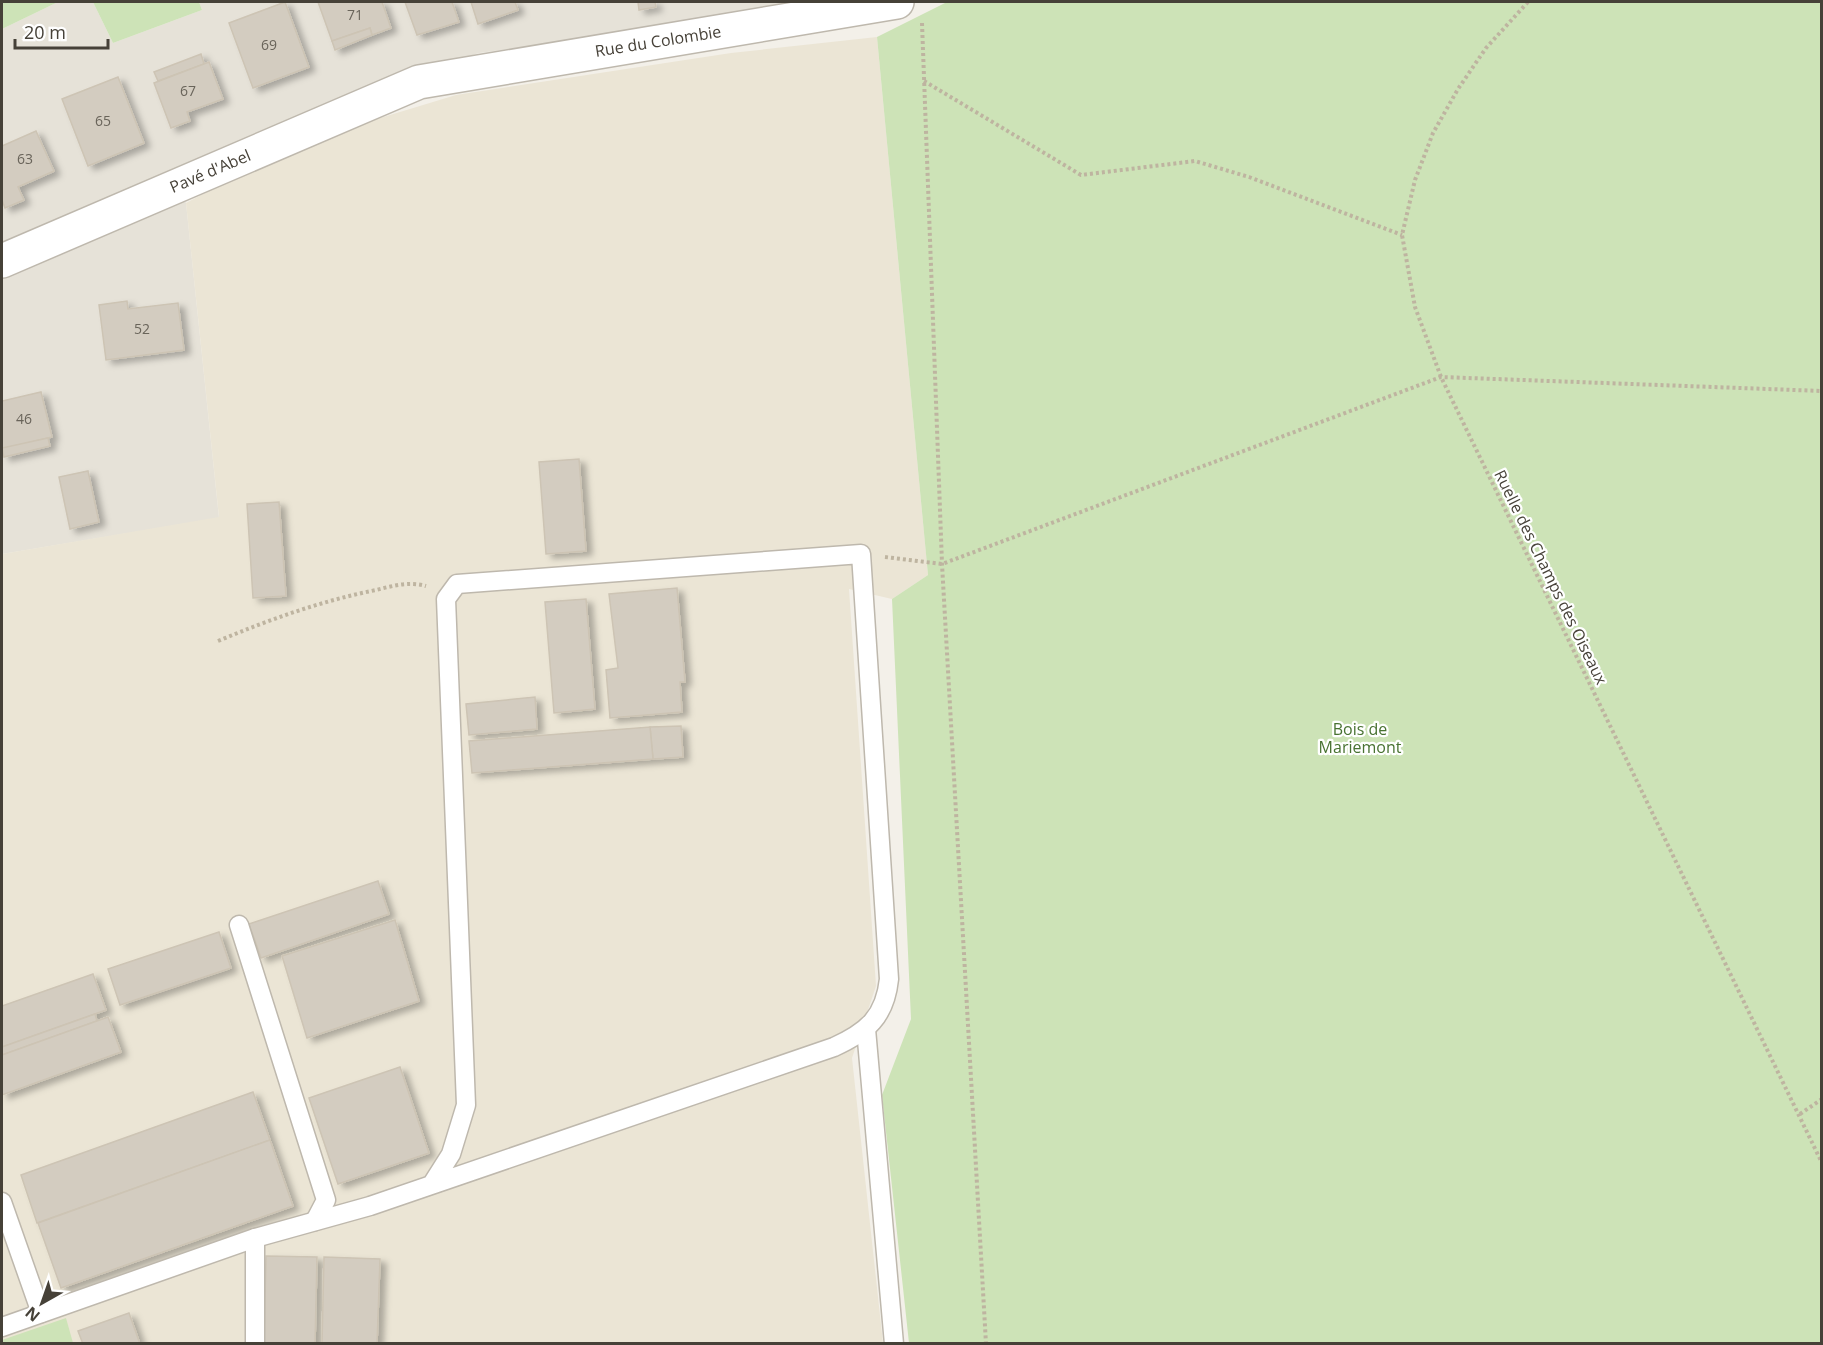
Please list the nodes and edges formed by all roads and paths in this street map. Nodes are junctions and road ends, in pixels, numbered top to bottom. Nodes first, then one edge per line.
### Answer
1 (1528, 2) edge
2 (910, 7) edge
3 (924, 81) junction
4 (418, 82) joint
5 (1402, 235) junction
6 (2, 261) edge
7 (1441, 377) junction
8 (1821, 391) edge
9 (861, 554) junction
10 (942, 564) junction
11 (446, 599) junction
12 (218, 640) dead end
13 (239, 925) dead end
14 (866, 1029) junction
15 (1821, 1099) edge
16 (1800, 1114) junction
17 (1821, 1163) edge
18 (432, 1184) junction
19 (2, 1202) edge
20 (315, 1221) junction
21 (255, 1238) junction
22 (41, 1313) junction
23 (2, 1327) edge
24 (255, 1344) edge
25 (894, 1344) edge
26 (986, 1344) edge

1 - 5 path, Ruelle des Champs des Oiseaux
2 - 3 path
2 - 4 street, Rue du Colombie
3 - 5 path
3 - 10 path
4 - 6 street, Pavé d'Abel
5 - 7 path, Ruelle des Champs des Oiseaux
7 - 8 path
7 - 10 path
7 - 16 path, Ruelle des Champs des Oiseaux
9 - 10 path
9 - 11 lane
9 - 14 lane
10 - 26 path
11 - 12 path
11 - 18 lane
13 - 20 lane
14 - 18 lane
14 - 25 lane
15 - 16 path
16 - 17 path, Ruelle des Champs des Oiseaux
18 - 20 lane
19 - 22 lane
20 - 21 lane
21 - 22 lane
21 - 24 lane
22 - 23 lane

